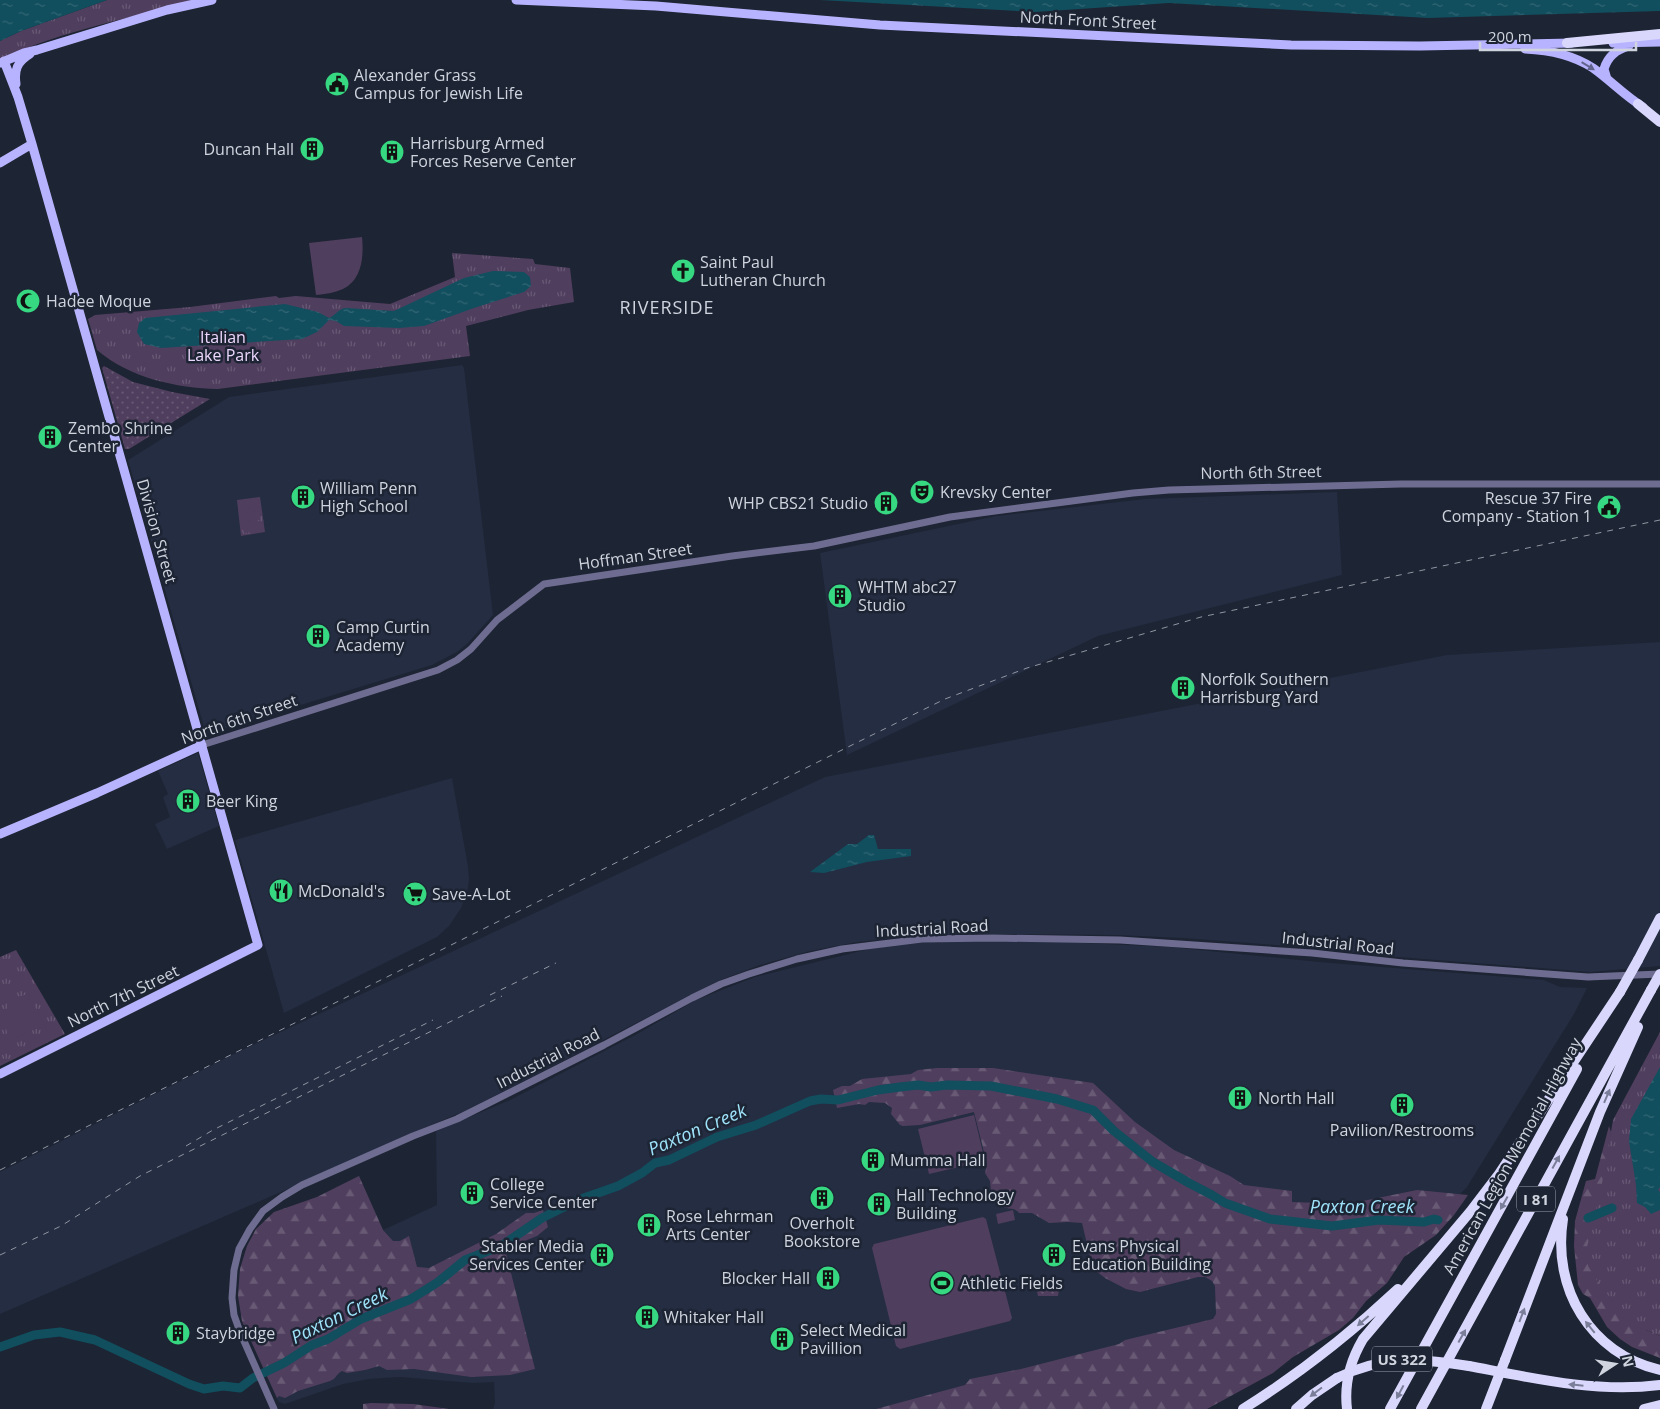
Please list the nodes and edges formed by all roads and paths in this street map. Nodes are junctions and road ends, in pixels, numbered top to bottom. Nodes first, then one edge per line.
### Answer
1 (212, 0) edge
2 (516, 0) edge
3 (1660, 34) edge
4 (1642, 42) junction
5 (1660, 42) edge
6 (1568, 43) junction
7 (1420, 46) junction
8 (37, 50) junction
9 (2, 62) edge
10 (1607, 79) junction
11 (18, 97) junction
12 (1638, 104) junction
13 (1660, 118) edge
14 (1660, 122) edge
15 (32, 144) junction
16 (0, 163) edge
17 (1660, 484) edge
18 (866, 536) joint
19 (438, 670) joint
20 (202, 745) junction
21 (0, 834) edge
22 (1660, 918) edge
23 (258, 945) joint
24 (1660, 974) edge
25 (1656, 988) edge
26 (1620, 992) junction
27 (0, 1074) edge
28 (1566, 1201) junction
29 (1448, 1238) junction
30 (1660, 1370) edge
31 (1660, 1385) edge
32 (1660, 1405) edge
33 (274, 1409) edge
34 (1243, 1409) edge
35 (1296, 1409) edge
36 (1347, 1409) edge
37 (1390, 1409) edge
38 (1421, 1409) edge
39 (1486, 1409) edge
40 (1644, 1409) edge

1 - 8 main road
2 - 7 main road, North Front Street
3 - 6 highway
4 - 5 main road, North Front Street
4 - 6 main road, North Front Street
4 - 10 main road
6 - 7 main road, North Front Street
7 -> 10 main road
8 - 9 main road
8 - 11 main road, Division Street
9 - 11 main road, Division Street
10 - 12 main road
11 - 15 main road, Division Street
12 - 13 main road
12 - 14 highway
15 - 16 main road
15 - 20 main road, Division Street
17 - 18 street, North 6th Street
18 - 19 street, Hoffman Street
19 - 20 street, North 6th Street
20 - 21 main road, North 6th Street
20 - 23 main road, Division Street
22 - 26 highway, American Legion Memorial Highway / I 81, bridge
23 - 27 main road, North 7th Street
24 - 25 highway, I 81, bridge
24 - 33 street, Industrial Road
28 -> 25 highway
38 -> 25 highway, I 81
26 - 29 highway
26 -> 37 highway, American Legion Memorial Highway / I 81
30 -> 28 highway
39 -> 28 highway, bridge
29 -> 34 highway
29 - 36 highway
31 -> 35 highway, US 322, bridge
32 - 40 highway

